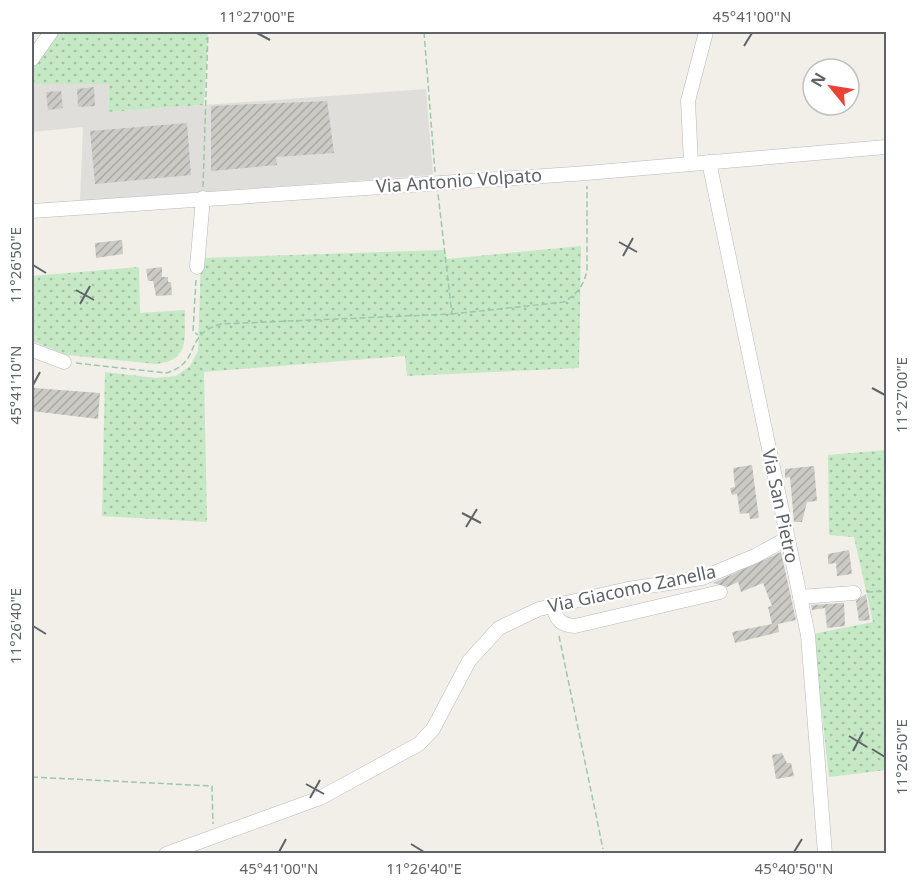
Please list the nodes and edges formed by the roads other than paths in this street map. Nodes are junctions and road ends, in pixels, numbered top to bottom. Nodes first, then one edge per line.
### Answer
1 (51, 32) edge
2 (706, 32) edge
3 (32, 59) edge
4 (886, 147) edge
5 (709, 162) junction
6 (691, 163) junction
7 (203, 198) junction
8 (32, 211) edge
9 (197, 267) road end
10 (32, 350) edge
11 (64, 362) road end
12 (786, 539) junction
13 (720, 592) dead end
14 (852, 594) road end
15 (800, 597) junction
16 (554, 612) junction
17 (166, 854) edge
18 (825, 854) edge

1 - 3 street
2 - 6 street
4 - 5 street, Via Antonio Volpato
5 - 6 street, Via Antonio Volpato
5 - 12 street, Via San Pietro
6 - 7 street, Via Antonio Volpato
7 - 8 street, Via Antonio Volpato
7 - 9 street
10 - 11 street
12 - 15 street, Via San Pietro
12 - 16 street, Via Giacomo Zanella
13 - 16 street
14 - 15 street
15 - 18 street, Via San Pietro
16 - 17 street, Via Giacomo Zanella

